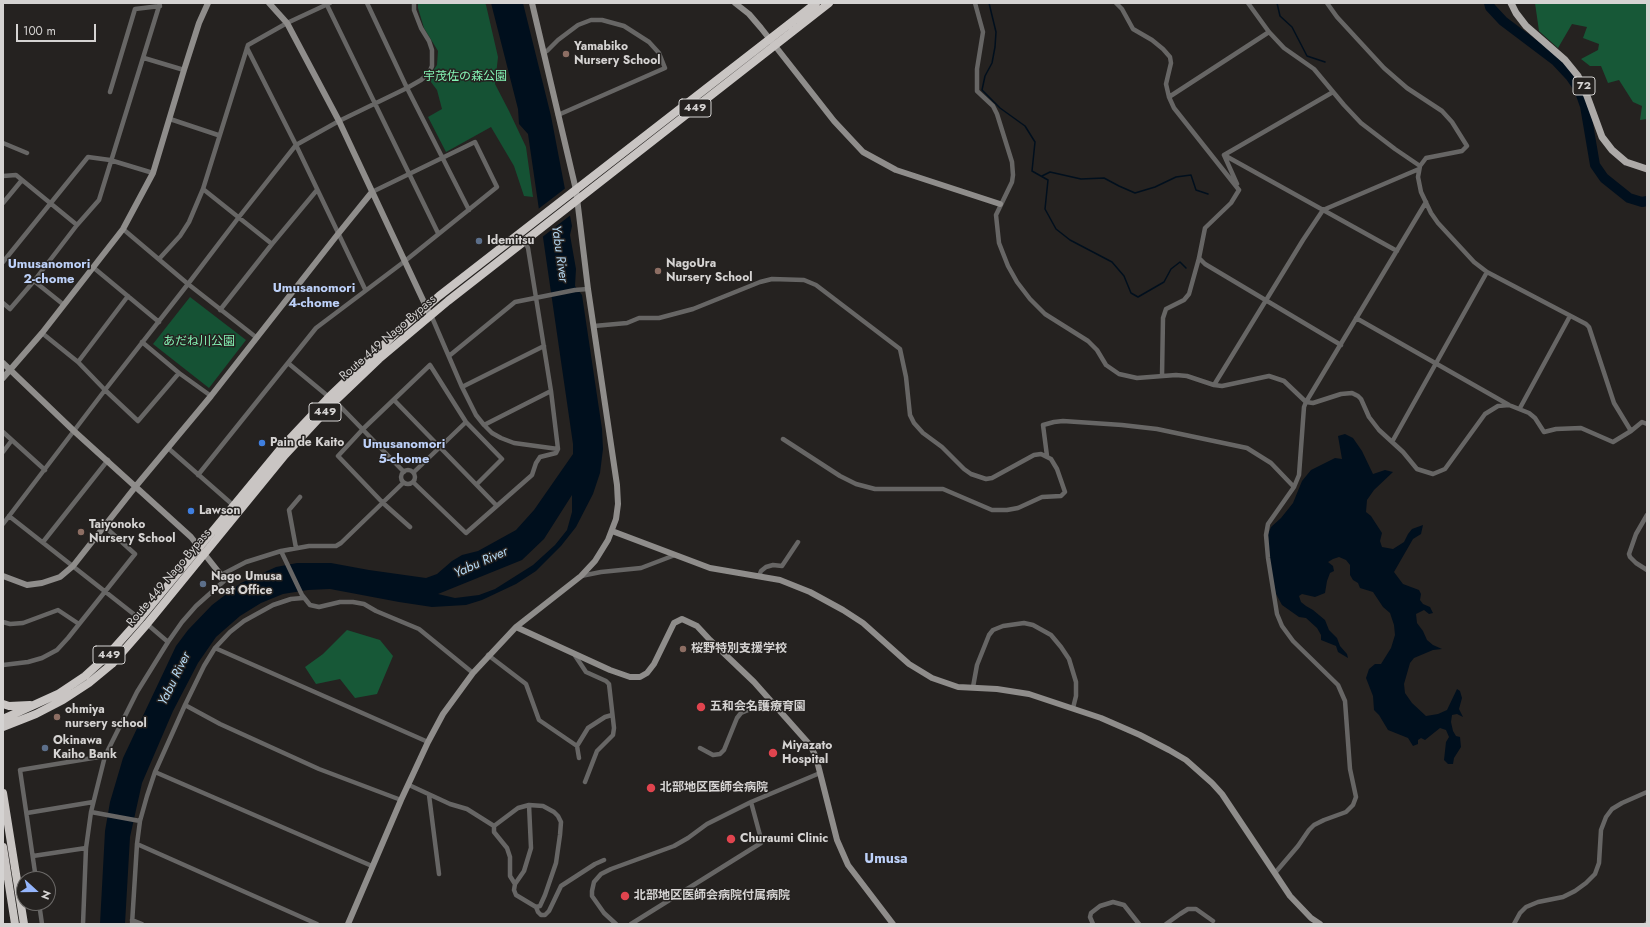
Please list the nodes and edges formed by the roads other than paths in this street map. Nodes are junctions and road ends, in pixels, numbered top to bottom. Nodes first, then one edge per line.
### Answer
1 (208, 3) edge
2 (270, 3) edge
3 (367, 3) edge
4 (414, 3) edge
5 (532, 3) edge
6 (735, 3) edge
7 (816, 3) edge
8 (829, 3) edge
9 (975, 3) edge
10 (1116, 3) edge
11 (1248, 3) edge
12 (1327, 3) edge
13 (1511, 3) edge
14 (160, 4) edge
15 (328, 4) edge
16 (286, 23) junction
17 (1269, 32) junction
18 (770, 39) junction
19 (775, 46) junction
20 (247, 48) junction
21 (543, 52) junction
22 (144, 58) junction
23 (184, 70) junction
24 (407, 88) junction
25 (110, 92) dead end
26 (1334, 92) junction
27 (1168, 97) junction
28 (376, 104) junction
29 (558, 115) junction
30 (170, 119) junction
31 (339, 121) junction
32 (218, 135) junction
33 (3, 143) edge
34 (296, 146) junction
35 (27, 152) dead end
36 (1224, 155) junction
37 (442, 157) junction
38 (110, 160) junction
39 (1419, 167) junction
40 (1647, 169) edge
41 (153, 173) junction
42 (408, 175) junction
43 (3, 176) edge
44 (22, 180) junction
45 (202, 188) junction
46 (317, 190) junction
47 (576, 190) junction
48 (1239, 190) junction
49 (372, 192) junction
50 (578, 200) junction
51 (1426, 202) junction
52 (3, 203) edge
53 (50, 203) junction
54 (1000, 204) junction
55 (469, 210) junction
56 (1323, 210) junction
57 (239, 217) junction
58 (77, 225) junction
59 (123, 229) junction
60 (338, 234) junction
61 (438, 234) junction
62 (524, 242) junction
63 (272, 244) junction
64 (1396, 251) junction
65 (1199, 258) junction
66 (159, 260) junction
67 (405, 261) junction
68 (3, 262) edge
69 (94, 268) junction
70 (1487, 272) junction
71 (34, 281) junction
72 (188, 284) junction
73 (365, 289) junction
74 (588, 289) junction
75 (128, 296) junction
76 (535, 297) junction
77 (1266, 301) junction
78 (3, 303) edge
79 (64, 305) junction
80 (427, 306) junction
81 (220, 310) junction
82 (430, 315) junction
83 (1570, 316) junction
84 (1356, 318) junction
85 (159, 322) junction
86 (594, 326) junction
87 (42, 333) junction
88 (257, 338) junction
89 (142, 342) junction
90 (1341, 345) junction
91 (544, 346) junction
92 (449, 356) junction
93 (78, 362) junction
94 (3, 363) edge
95 (288, 363) junction
96 (1436, 363) junction
97 (9, 369) junction
98 (179, 373) junction
99 (1162, 376) junction
100 (3, 378) edge
101 (1214, 385) junction
102 (462, 387) junction
103 (105, 390) junction
104 (551, 391) junction
105 (211, 396) junction
106 (332, 399) junction
107 (394, 400) junction
108 (1306, 402) junction
109 (1509, 405) junction
110 (1520, 408) junction
111 (466, 422) junction
112 (1647, 424) edge
113 (484, 425) junction
114 (363, 429) junction
115 (74, 431) junction
116 (1631, 431) junction
117 (3, 432) edge
118 (783, 438) dead end
119 (12, 440) junction
120 (1392, 442) junction
121 (168, 448) junction
122 (440, 448) junction
123 (558, 449) junction
124 (3, 452) edge
125 (1047, 456) junction
126 (108, 460) junction
127 (45, 470) junction
128 (404, 472) junction
129 (414, 472) junction
130 (198, 475) junction
131 (413, 482) junction
132 (403, 483) junction
133 (477, 484) junction
134 (136, 486) junction
135 (1294, 487) junction
136 (300, 497) dead end
137 (383, 503) junction
138 (233, 505) junction
139 (497, 506) junction
140 (1647, 515) edge
141 (9, 516) junction
142 (3, 524) edge
143 (104, 526) junction
144 (410, 527) dead end
145 (612, 531) junction
146 (43, 542) junction
147 (798, 542) dead end
148 (198, 547) junction
149 (296, 548) junction
150 (281, 551) junction
151 (204, 555) junction
152 (675, 555) junction
153 (73, 566) junction
154 (1647, 570) edge
155 (221, 574) junction
156 (3, 576) edge
157 (581, 576) junction
158 (759, 576) junction
159 (106, 591) junction
160 (302, 597) junction
161 (144, 621) junction
162 (3, 622) edge
163 (79, 624) junction
164 (516, 627) junction
165 (168, 642) junction
166 (215, 648) junction
167 (574, 654) junction
168 (488, 655) junction
169 (3, 665) edge
170 (473, 673) junction
171 (973, 687) junction
172 (771, 701) junction
173 (3, 704) edge
174 (37, 704) junction
175 (185, 704) junction
176 (1073, 708) junction
177 (612, 715) junction
178 (3, 719) edge
179 (3, 727) edge
180 (428, 742) junction
181 (577, 746) junction
182 (700, 748) dead end
183 (106, 756) junction
184 (578, 758) dead end
185 (155, 772) junction
186 (820, 773) junction
187 (585, 782) dead end
188 (409, 785) junction
189 (1647, 792) edge
190 (3, 793) edge
191 (429, 795) junction
192 (401, 800) junction
193 (93, 802) junction
194 (751, 802) junction
195 (529, 805) junction
196 (91, 812) junction
197 (27, 813) junction
198 (138, 821) junction
199 (494, 826) junction
200 (137, 844) junction
201 (3, 847) edge
202 (86, 848) junction
203 (33, 856) junction
204 (604, 860) dead end
205 (372, 866) junction
206 (35, 871) edge
207 (1275, 873) junction
208 (439, 874) dead end
209 (515, 884) junction
210 (536, 907) junction
211 (40, 911) edge
212 (1213, 920) dead end
213 (132, 922) edge
214 (15, 924) edge
215 (24, 924) edge
216 (42, 924) edge
217 (82, 924) edge
218 (142, 924) edge
219 (317, 924) edge
220 (348, 924) edge
221 (616, 924) edge
222 (631, 924) edge
223 (893, 924) edge
224 (1093, 924) edge
225 (1139, 924) edge
226 (1166, 924) edge
227 (1320, 924) edge
228 (1514, 924) edge

1 - 23 street
2 - 16 street
3 - 24 street
4 - 24 street
5 - 21 street
6 - 18 street
7 - 18 highway, Route 449 Nago Bypass / 449
8 - 19 highway, Route 449 Nago Bypass / 449
9 - 54 street
10 - 27 street
11 - 17 street
12 - 39 street
13 - 40 main road, 72
14 - 22 street
14 - 25 street
15 - 16 street
15 - 28 street
16 - 20 street
16 - 31 street
17 - 26 street
17 - 27 street
18 - 19 street
18 - 47 highway, Route 449 Nago Bypass / 449
19 - 50 highway, Route 449 Nago Bypass / 449
19 - 54 street
20 - 32 street
20 - 34 street
21 - 29 street
21 - 29 street
22 - 23 street
22 - 38 street
23 - 30 street
24 - 28 street
24 - 37 street
26 - 36 street
26 - 39 street
27 - 48 street
28 - 31 street
28 - 42 street
29 - 47 street
30 - 32 street
30 - 41 street
31 - 34 street
31 - 49 street
32 - 45 street
33 - 35 street
34 - 46 street
34 - 57 street
36 - 48 street
36 - 56 street
37 - 42 street
37 - 55 street
37 - 55 street
38 - 41 street
38 - 53 street
38 - 58 street
39 - 51 street
39 - 56 street
41 - 59 street
42 - 49 street
42 - 61 street
43 - 44 street
44 - 52 street
44 - 53 street
45 - 57 street
45 - 66 street
46 - 60 street
46 - 63 street
47 - 50 street
47 - 80 highway, Route 449 Nago Bypass / 449
48 - 65 street
49 - 60 street
49 - 67 street
50 - 62 highway, Route 449 Nago Bypass / 449
50 - 74 street
51 - 64 street
51 - 70 street
53 - 58 street
53 - 68 street
54 - 99 street
55 - 61 street
56 - 64 street
56 - 77 street
57 - 63 street
57 - 72 street
58 - 71 street
59 - 66 street
59 - 69 street
60 - 73 street
60 - 88 street
61 - 67 street
62 - 76 street
62 - 82 highway, Route 449 Nago Bypass / 449
63 - 81 street
64 - 84 street
65 - 77 street
65 - 99 street
66 - 72 street
67 - 73 street
67 - 80 street
69 - 75 street
69 - 79 street
70 - 83 street
70 - 96 street
71 - 78 street
71 - 79 street
72 - 81 street
72 - 85 street
73 - 95 street
74 - 76 street
74 - 86 street
75 - 85 street
75 - 93 street
76 - 91 street
76 - 92 street
77 - 90 street
77 - 101 street
79 - 87 street
80 - 82 street
80 - 106 highway, Route 449 Nago Bypass / 449
81 - 88 street
82 - 92 street
82 - 106 highway, Route 449 Nago Bypass / 449
83 - 110 street
83 - 116 street
84 - 90 street
84 - 96 street
85 - 89 street
86 - 125 street
86 - 145 street
87 - 93 street
87 - 97 street
88 - 105 street
89 - 98 street
89 - 103 street
90 - 108 street
91 - 102 street
91 - 104 street
92 - 102 street
93 - 103 street
94 - 97 street
95 - 106 street
95 - 130 street
96 - 109 street
96 - 120 street
97 - 100 street
97 - 115 street
98 - 103 street
98 - 105 street
99 - 101 street
101 - 108 street
102 - 113 street
103 - 115 street
104 - 113 street
104 - 123 street
105 - 121 street
106 - 114 street
106 - 138 highway, Route 449 Nago Bypass / 449
106 - 151 highway, Route 449 Nago Bypass / 449
107 - 111 street
107 - 114 street
107 - 122 street
108 - 120 street
108 - 135 street
109 - 110 street
109 - 120 street
110 - 116 street
111 - 122 street
111 - 133 street
112 - 116 street
113 - 123 street
114 - 128 street
114 - 137 street
115 - 126 street
115 - 127 street
117 - 119 street
118 - 125 street
119 - 124 street
119 - 127 street
121 - 130 street
121 - 134 street
122 - 129 street
122 - 133 street
123 - 139 street
125 - 135 street
126 - 134 street
126 - 146 street
127 - 141 street
128 - 129 street
128 - 132 street
129 - 131 street
130 - 138 street
131 - 132 street
131 - 139 street
132 - 137 street
133 - 139 street
134 - 143 street
134 - 148 street
135 - 207 street
136 - 149 street
137 - 144 street
137 - 149 street
138 - 148 highway, Route 449 Nago Bypass / 449
140 - 154 street
141 - 142 street
141 - 146 street
143 - 153 street
143 - 159 street
145 - 152 street
145 - 157 street
146 - 153 street
147 - 158 street
148 - 151 street
148 - 161 highway, Route 449 Nago Bypass / 449
149 - 150 street
150 - 155 street
150 - 160 street
151 - 155 street
151 - 161 highway, Route 449 Nago Bypass / 449
152 - 157 street
152 - 158 street
153 - 156 street
153 - 159 street
155 - 165 street
157 - 164 street
158 - 171 street
159 - 161 street
159 - 163 street
160 - 166 street
160 - 170 street
161 - 165 street
161 - 174 highway, Route 449 Nago Bypass / 449
161 - 179 highway, Route 449 Nago Bypass / 449
162 - 163 street
163 - 169 street
164 - 167 street
164 - 168 street
165 - 183 street
166 - 175 street
166 - 180 street
167 - 172 street
167 - 177 street
168 - 170 street
168 - 181 street
170 - 180 street
171 - 176 street
171 - 176 street
172 - 182 street
172 - 186 street
173 - 174 highway
174 - 178 highway, Route 449 Nago Bypass / 449
175 - 185 street
175 - 192 street
176 - 207 street
177 - 181 street
177 - 187 street
180 - 188 street
181 - 184 street
183 - 193 street
183 - 197 street
185 - 198 street
185 - 205 street
186 - 194 street
186 - 223 street
188 - 191 street
188 - 192 street
189 - 228 street
190 - 215 highway
191 - 199 street
191 - 208 street
192 - 205 street
193 - 196 street
193 - 197 street
194 - 221 street
194 - 222 street
195 - 199 street
195 - 209 street
195 - 210 street
196 - 198 street
196 - 202 street
197 - 203 street
198 - 200 street
199 - 209 street
200 - 213 street
200 - 219 street
201 - 214 highway
202 - 203 street
202 - 217 street
203 - 206 street
204 - 210 street
205 - 220 street
207 - 227 street
209 - 210 street
211 - 216 street
212 - 226 street
213 - 218 street
224 - 225 street

